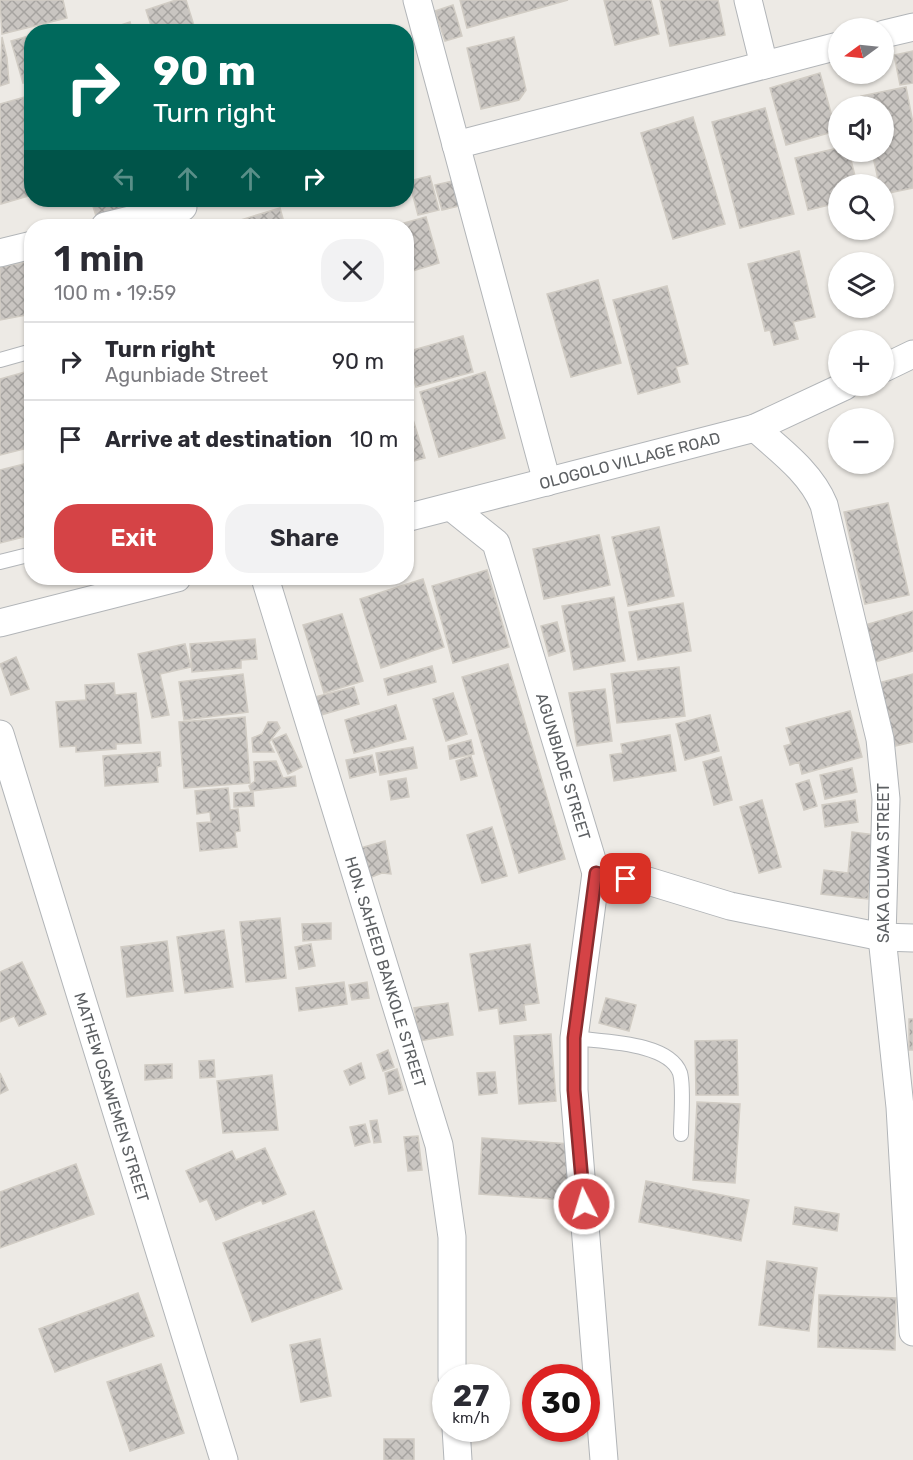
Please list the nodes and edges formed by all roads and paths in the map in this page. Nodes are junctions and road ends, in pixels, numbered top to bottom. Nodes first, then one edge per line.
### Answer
1 (417, 0) edge
2 (748, 0) edge
3 (913, 27) edge
4 (894, 32) edge
5 (828, 49) edge
6 (764, 65) junction
7 (456, 145) junction
8 (183, 207) dead end
9 (134, 219) edge
10 (24, 247) edge
11 (0, 253) edge
12 (24, 353) edge
13 (913, 354) edge
14 (0, 360) edge
15 (894, 363) edge
16 (828, 394) edge
17 (755, 428) junction
18 (548, 482) junction
19 (451, 507) junction
20 (414, 516) edge
21 (24, 556) edge
22 (0, 562) edge
23 (149, 585) edge
24 (267, 585) edge
25 (0, 623) edge
26 (0, 734) edge
27 (596, 873) junction
28 (882, 937) junction
29 (913, 938) edge
30 (574, 1038) junction
31 (681, 1134) dead end
32 (910, 1234) edge
33 (913, 1332) edge
34 (452, 1364) edge
35 (457, 1442) edge
36 (224, 1460) edge
37 (458, 1460) edge
38 (604, 1460) edge

1 - 7 street
2 - 6 street
3 - 4 street
5 - 6 street
6 - 7 street
7 - 18 street
8 - 9 street
10 - 11 street
12 - 14 lane
13 - 15 street
16 - 17 street, OLOGOLO VILLAGE ROAD
17 - 18 street, OLOGOLO VILLAGE ROAD
17 - 28 street, SAKA OLUWA STREET
18 - 19 street, OLOGOLO VILLAGE ROAD
19 - 20 street, OLOGOLO VILLAGE ROAD
19 - 27 street, AGUNBIADE STREET
21 - 22 lane
23 - 25 street
24 - 34 street, HON. SAHEED BANKOLE STREET
26 - 36 street, MATHEW OSAWEMEN STREET
27 - 28 street
27 - 30 street
28 - 29 street
28 - 32 street, SAKA OLUWA STREET
30 - 31 lane
30 - 38 street
32 - 33 street, SAKA OLUWA STREET
35 - 37 street

